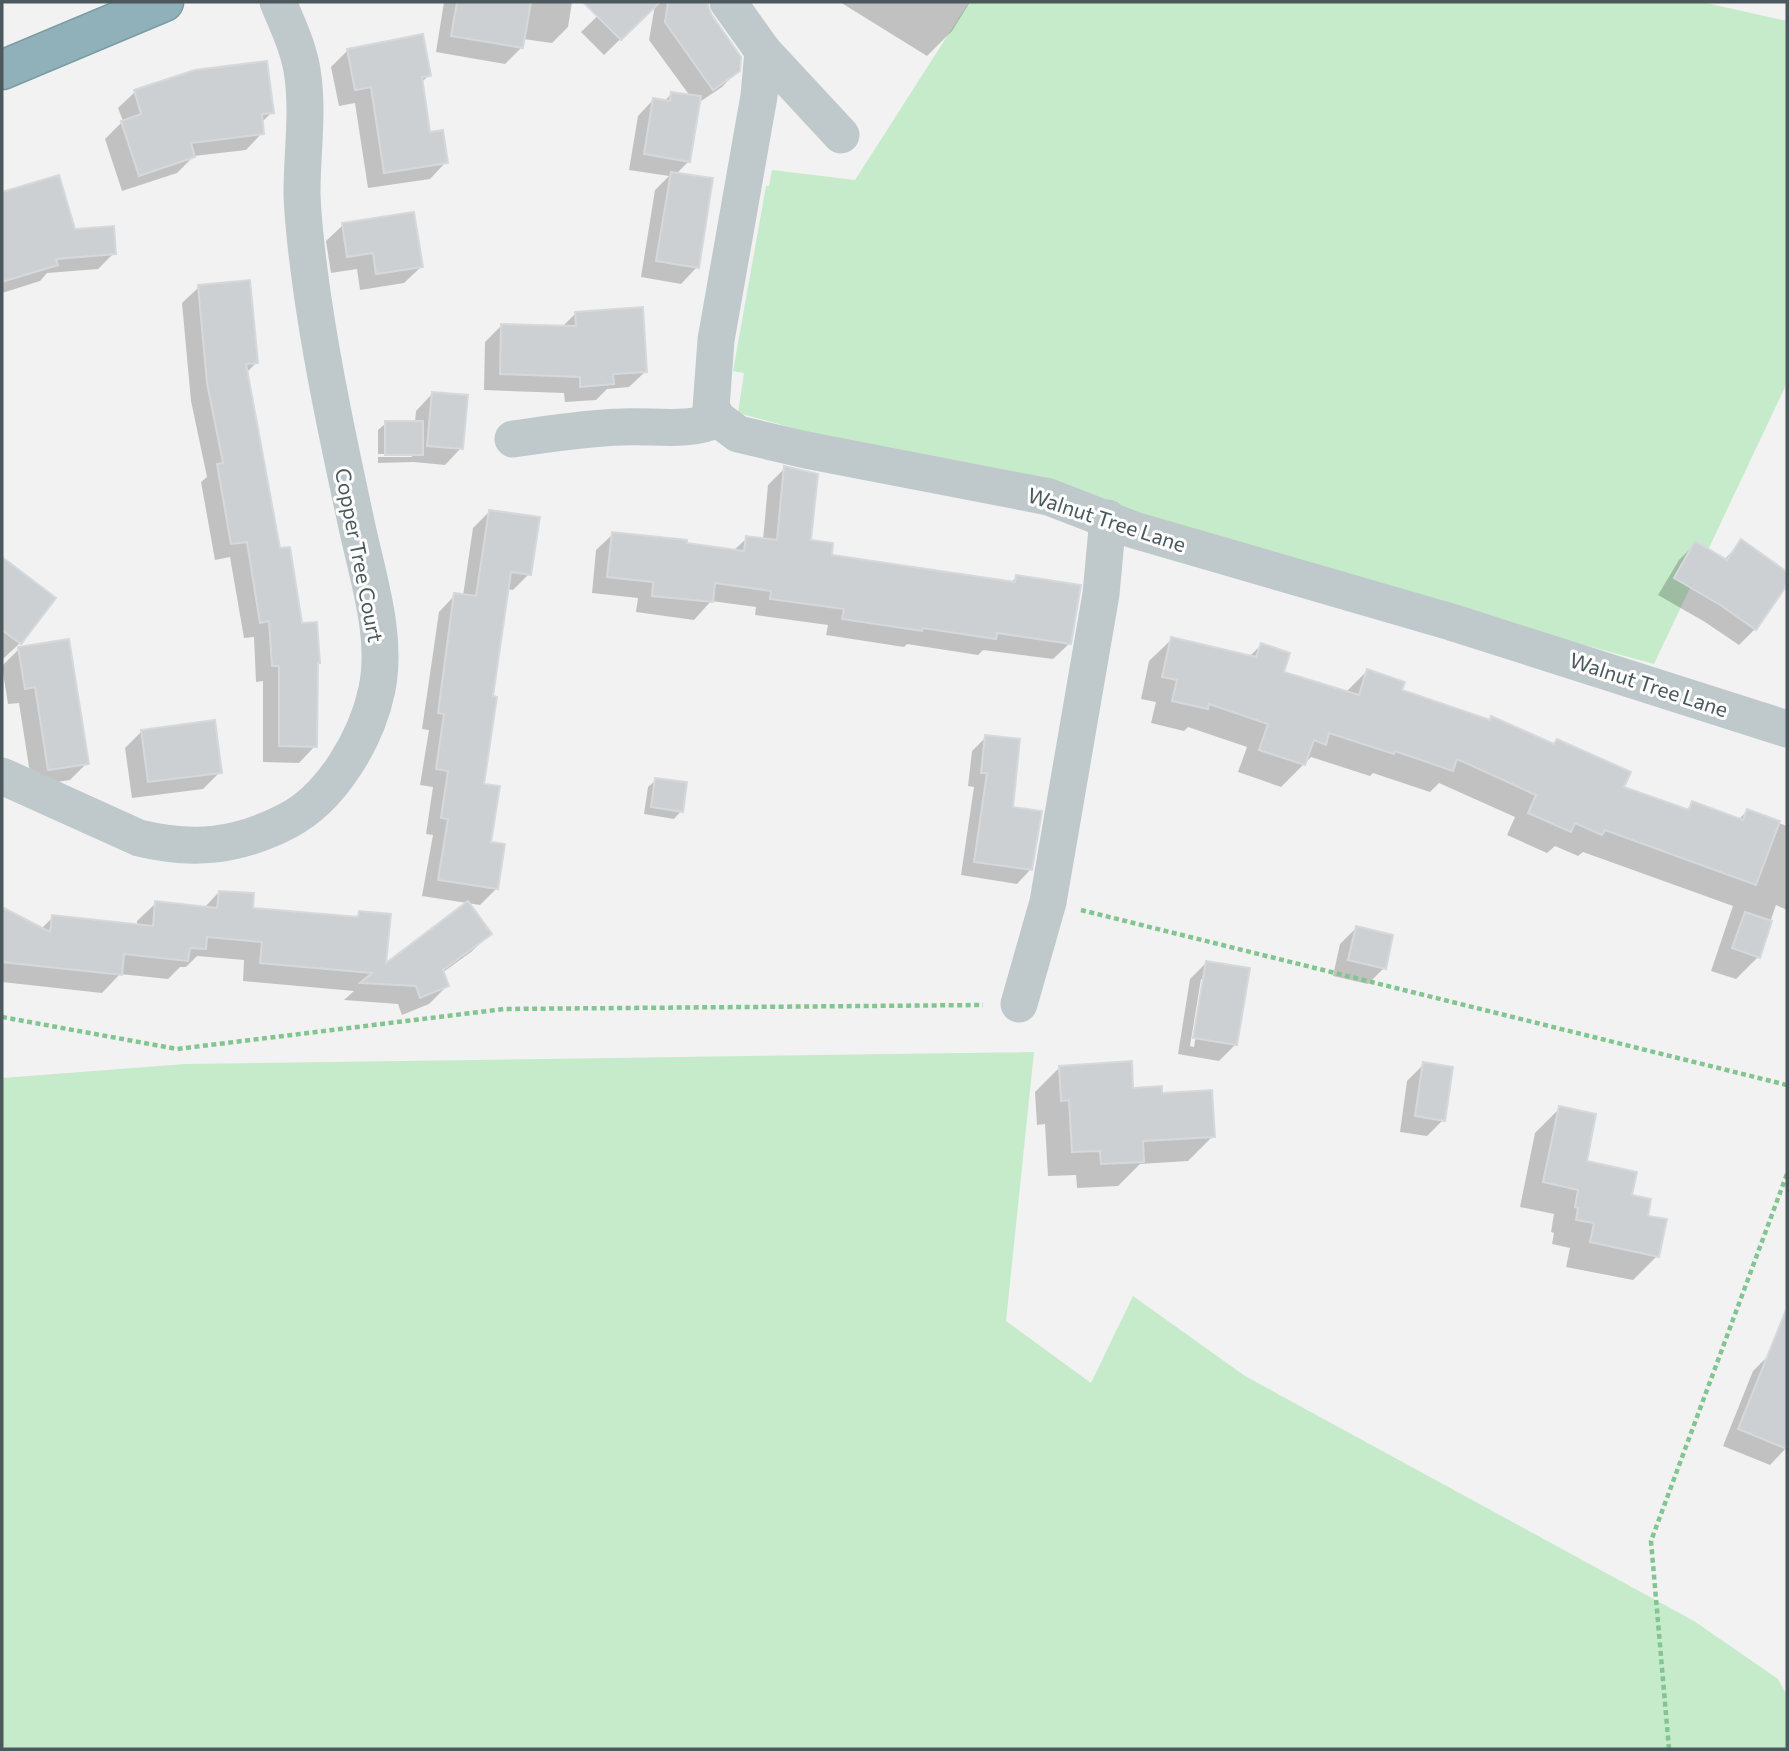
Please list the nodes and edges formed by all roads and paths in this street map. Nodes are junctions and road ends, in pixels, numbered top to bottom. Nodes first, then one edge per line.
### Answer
1 (164, 2) edge
2 (278, 2) edge
3 (728, 2) edge
4 (763, 51) junction
5 (2, 70) edge
6 (841, 135) dead end
7 (718, 419) junction
8 (513, 439) dead end
9 (1108, 518) junction
10 (1787, 729) edge
11 (2, 776) edge
12 (1048, 902) junction
13 (1019, 1004) joint
14 (2, 1017) edge
15 (1787, 1085) edge
16 (1787, 1174) edge
17 (1669, 1749) edge

1 - 5 highway
2 - 11 street, Copper Tree Court
3 - 4 street
4 - 6 street
4 - 7 street
7 - 8 street
7 - 9 street, Walnut Tree Lane
9 - 10 street, Walnut Tree Lane
9 - 12 street
12 - 13 street
12 - 15 path
13 - 14 path
16 - 17 path

